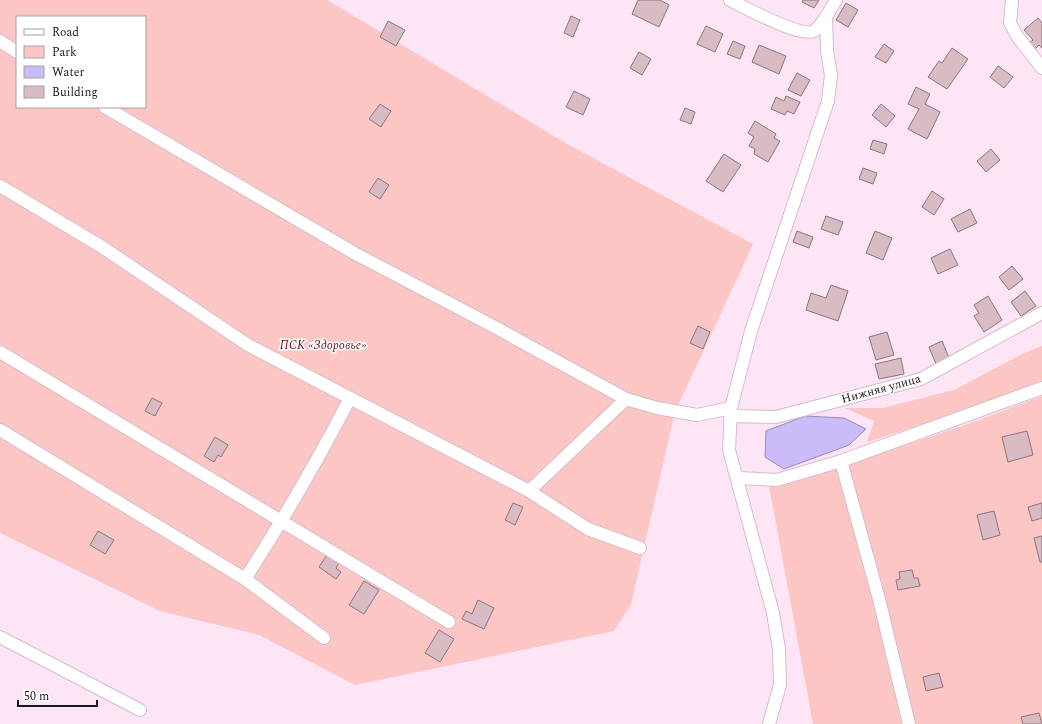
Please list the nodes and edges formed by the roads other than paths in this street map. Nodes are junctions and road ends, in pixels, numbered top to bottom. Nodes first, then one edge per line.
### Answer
1 (730, 0) edge
2 (836, 0) edge
3 (1012, 0) edge
4 (826, 17) junction
5 (0, 41) edge
6 (16, 51) edge
7 (1042, 68) edge
8 (107, 108) edge
9 (0, 186) edge
10 (1042, 314) edge
11 (0, 352) edge
12 (1042, 388) edge
13 (350, 398) junction
14 (626, 399) junction
15 (730, 412) junction
16 (0, 430) edge
17 (841, 461) junction
18 (738, 478) junction
19 (529, 491) junction
20 (282, 521) junction
21 (640, 548) dead end
22 (246, 579) junction
23 (449, 622) dead end
24 (0, 637) edge
25 (324, 638) dead end
26 (140, 710) dead end
27 (769, 724) edge
28 (909, 724) edge

1 - 4 street
2 - 4 street
3 - 7 street
4 - 15 street
5 - 6 street
8 - 14 street, Нижняя улица
9 - 13 street
10 - 15 street, Нижняя улица
11 - 20 street
12 - 17 street
13 - 19 street
13 - 20 street
14 - 15 street, Нижняя улица
14 - 19 street
15 - 18 street
16 - 22 street
17 - 18 street
17 - 28 street
18 - 27 street
19 - 21 street
20 - 22 street
20 - 23 street
22 - 25 street
24 - 26 street

